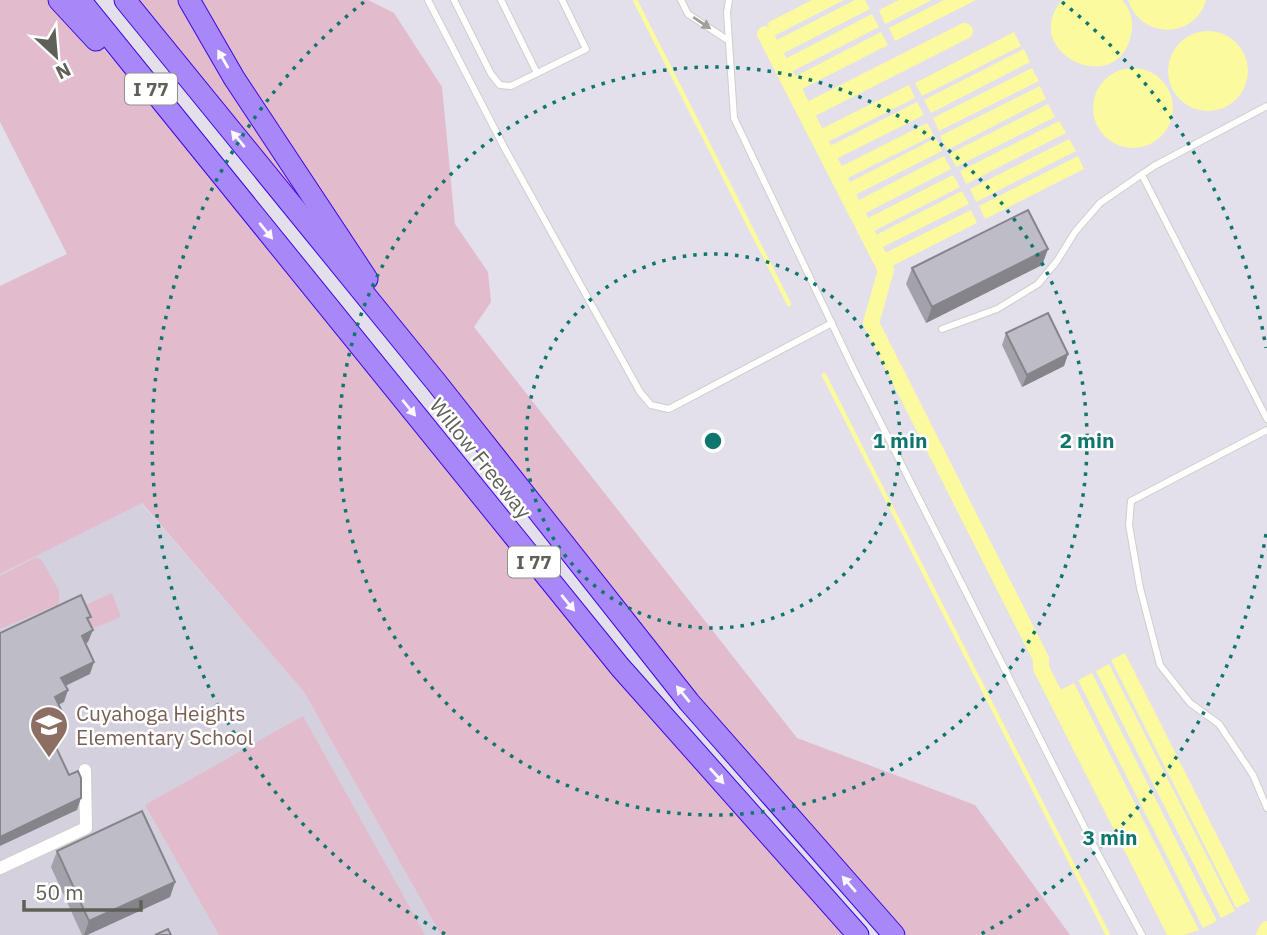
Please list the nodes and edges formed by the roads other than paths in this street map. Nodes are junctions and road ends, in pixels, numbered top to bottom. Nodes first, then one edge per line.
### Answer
1 (59, 0) edge
2 (80, 0) edge
3 (125, 0) edge
4 (189, 0) edge
5 (428, 0) edge
6 (454, 0) edge
7 (501, 0) edge
8 (562, 0) edge
9 (681, 0) edge
10 (729, 0) edge
11 (729, 41) junction
12 (537, 73) junction
13 (1267, 106) edge
14 (1142, 175) junction
15 (222, 178) junction
16 (832, 323) junction
17 (942, 330) dead end
18 (436, 382) junction
19 (1267, 419) edge
20 (1267, 430) edge
21 (85, 770) dead end
22 (1267, 808) edge
23 (0, 868) edge
24 (858, 935) edge
25 (894, 935) edge
26 (1142, 935) edge

1 - 15 highway
2 - 15 highway, Willow Freeway / I 77
18 -> 3 highway, Willow Freeway / I 77
18 -> 4 highway
5 - 16 lane
6 - 12 lane
7 - 12 lane
8 - 12 lane
9 -> 11 lane
10 - 11 lane
11 - 16 lane
13 - 14 lane
14 - 17 lane
14 - 19 lane
15 -> 24 highway, Willow Freeway / I 77
16 - 26 lane
25 -> 18 highway, Willow Freeway / I 77
20 - 22 lane
21 - 23 street

